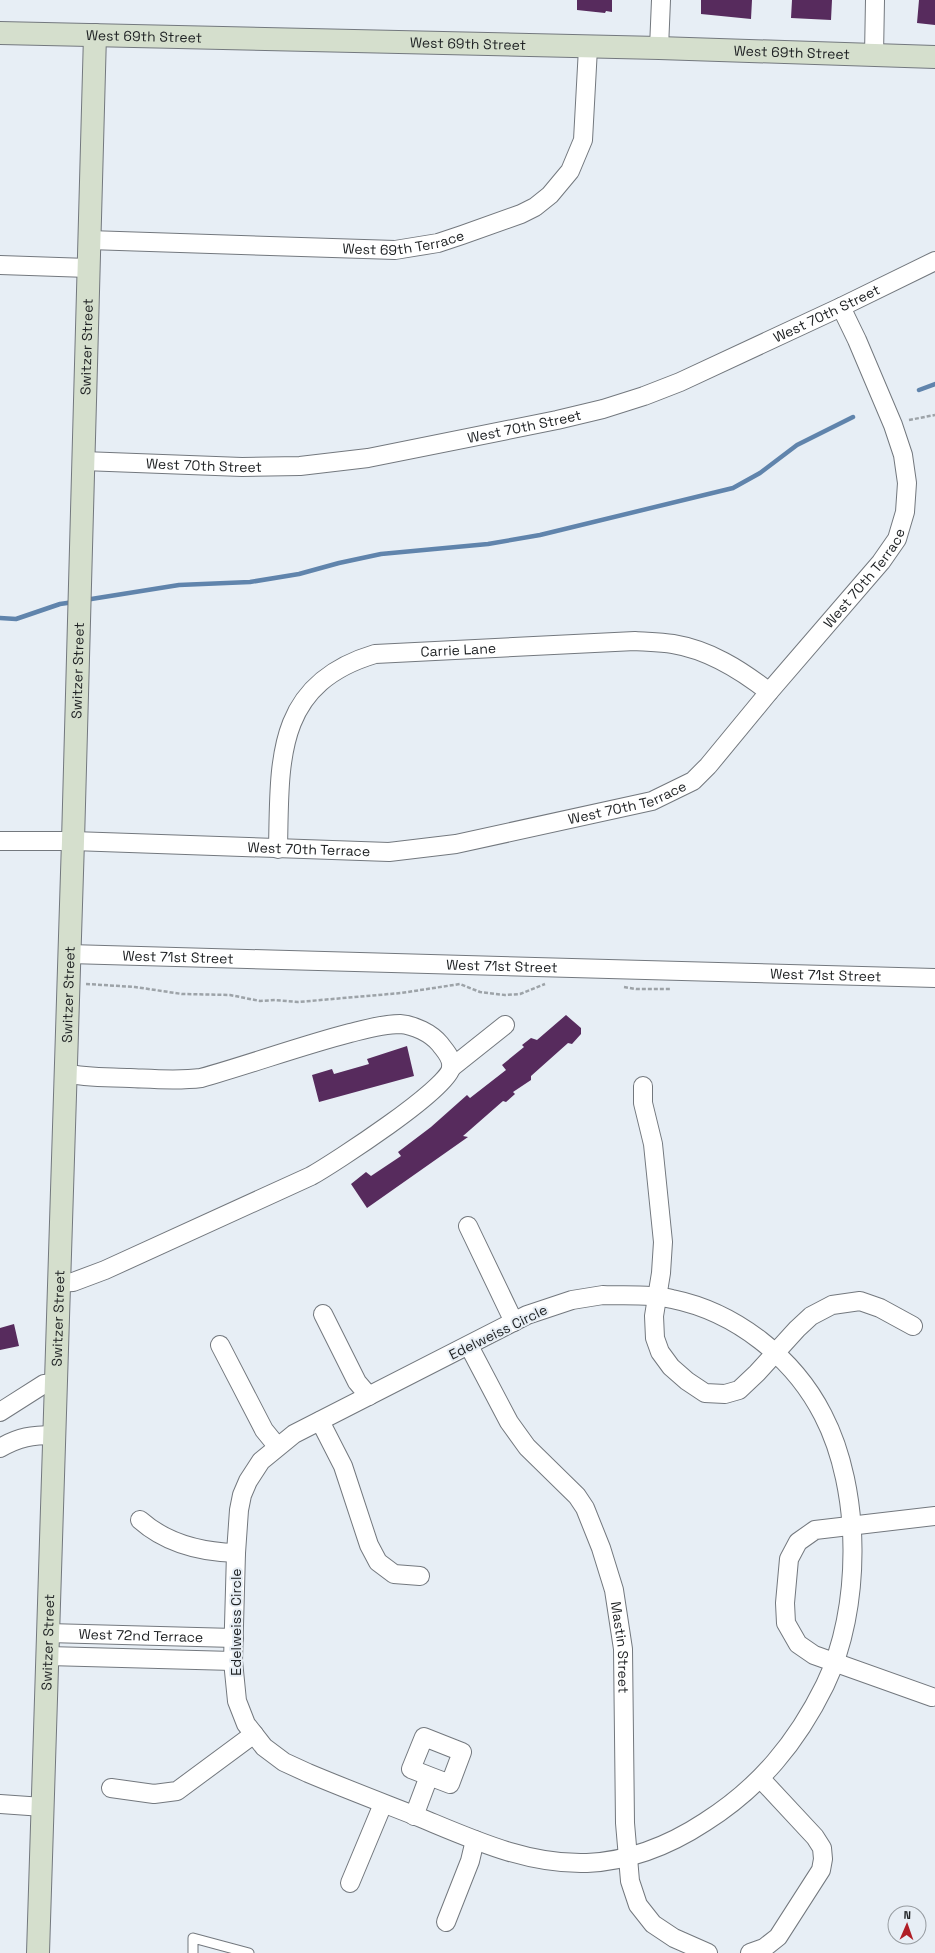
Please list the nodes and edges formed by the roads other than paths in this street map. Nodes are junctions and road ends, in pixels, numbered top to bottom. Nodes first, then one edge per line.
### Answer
1 (661, 0) edge
2 (875, 0) edge
3 (0, 33) edge
4 (95, 35) junction
5 (588, 48) junction
6 (659, 48) junction
7 (874, 55) junction
8 (935, 57) edge
9 (89, 240) junction
10 (935, 261) edge
11 (0, 265) edge
12 (88, 268) junction
13 (841, 307) junction
14 (83, 461) junction
15 (768, 692) junction
16 (0, 841) edge
17 (73, 841) junction
18 (278, 849) junction
19 (69, 954) junction
20 (935, 978) edge
21 (505, 1026) dead end
22 (451, 1068) junction
23 (65, 1073) junction
24 (643, 1086) dead end
25 (468, 1226) dead end
26 (58, 1283) junction
27 (657, 1297) junction
28 (323, 1314) dead end
29 (514, 1322) junction
30 (912, 1326) dead end
31 (220, 1345) dead end
32 (469, 1346) junction
33 (775, 1353) junction
34 (55, 1383) junction
35 (369, 1396) junction
36 (0, 1412) edge
37 (320, 1421) junction
38 (54, 1435) junction
39 (277, 1446) junction
40 (0, 1448) edge
41 (935, 1516) edge
42 (140, 1520) dead end
43 (851, 1525) junction
44 (236, 1553) junction
45 (420, 1576) dead end
46 (48, 1633) junction
47 (234, 1638) junction
48 (48, 1656) junction
49 (233, 1661) junction
50 (834, 1662) junction
51 (932, 1697) dead end
52 (254, 1734) junction
53 (430, 1776) dead end
54 (761, 1779) junction
55 (111, 1788) dead end
56 (0, 1804) edge
57 (383, 1804) junction
58 (43, 1807) junction
59 (414, 1816) junction
60 (475, 1840) junction
61 (628, 1856) junction
62 (350, 1882) dead end
63 (446, 1922) dead end
64 (38, 1953) edge
65 (193, 1953) edge
66 (249, 1953) edge
67 (708, 1953) edge
68 (750, 1953) edge

1 - 6 street
2 - 7 street
3 - 4 street, West 69th Street
4 - 5 street, West 69th Street
4 - 9 street, Switzer Street
5 - 6 street, West 69th Street
5 - 9 street, West 69th Terrace
6 - 7 street, West 69th Street
7 - 8 street, West 69th Street
9 - 12 street, Switzer Street
10 - 13 street, West 70th Street
11 - 12 street
12 - 14 street, Switzer Street
13 - 14 street, West 70th Street
13 - 15 street, West 70th Terrace
14 - 17 street, Switzer Street
15 - 18 street, West 70th Terrace
15 - 18 street, Carrie Lane
16 - 17 street, West 70th Terrace
17 - 18 street, West 70th Terrace
17 - 19 street, Switzer Street
19 - 20 street, West 71st Street
19 - 23 street, Switzer Street
21 - 22 street
22 - 23 street
22 - 26 street
23 - 26 street, Switzer Street
24 - 27 street
25 - 29 street
26 - 34 street, Switzer Street
27 - 29 street, Edelweiss Circle
27 - 33 street, Edelweiss Circle
27 - 33 street
28 - 35 street
29 - 32 street, Edelweiss Circle
30 - 33 street
31 - 39 street
32 - 35 street, Edelweiss Circle
32 - 61 street, Mastin Street
33 - 43 street, Edelweiss Circle
34 - 36 street
34 - 38 street, Switzer Street
35 - 37 street, Edelweiss Circle
37 - 39 street, Edelweiss Circle
37 - 45 street
38 - 40 street
38 - 46 street, Switzer Street
39 - 44 street, Edelweiss Circle
41 - 43 street
42 - 44 street, Edelweiss Circle
43 - 50 street, Edelweiss Circle
43 - 50 street
44 - 47 street, Edelweiss Circle
46 - 47 street, West 72nd Terrace
46 - 48 street, Switzer Street
47 - 49 street, Edelweiss Circle
48 - 49 street, West 72nd Terrace
48 - 58 street, Switzer Street
49 - 52 street, Edelweiss Circle
50 - 51 street
50 - 54 street, Edelweiss Circle
52 - 55 street
52 - 57 street, Edelweiss Circle
53 - 59 street
54 - 61 street, Edelweiss Circle
54 - 68 street
56 - 58 street
57 - 59 street, Edelweiss Circle
57 - 62 street
58 - 64 street, Switzer Street
59 - 60 street, Edelweiss Circle
60 - 61 street, Edelweiss Circle
60 - 63 street
61 - 67 street, Mastin Street
65 - 66 lane

